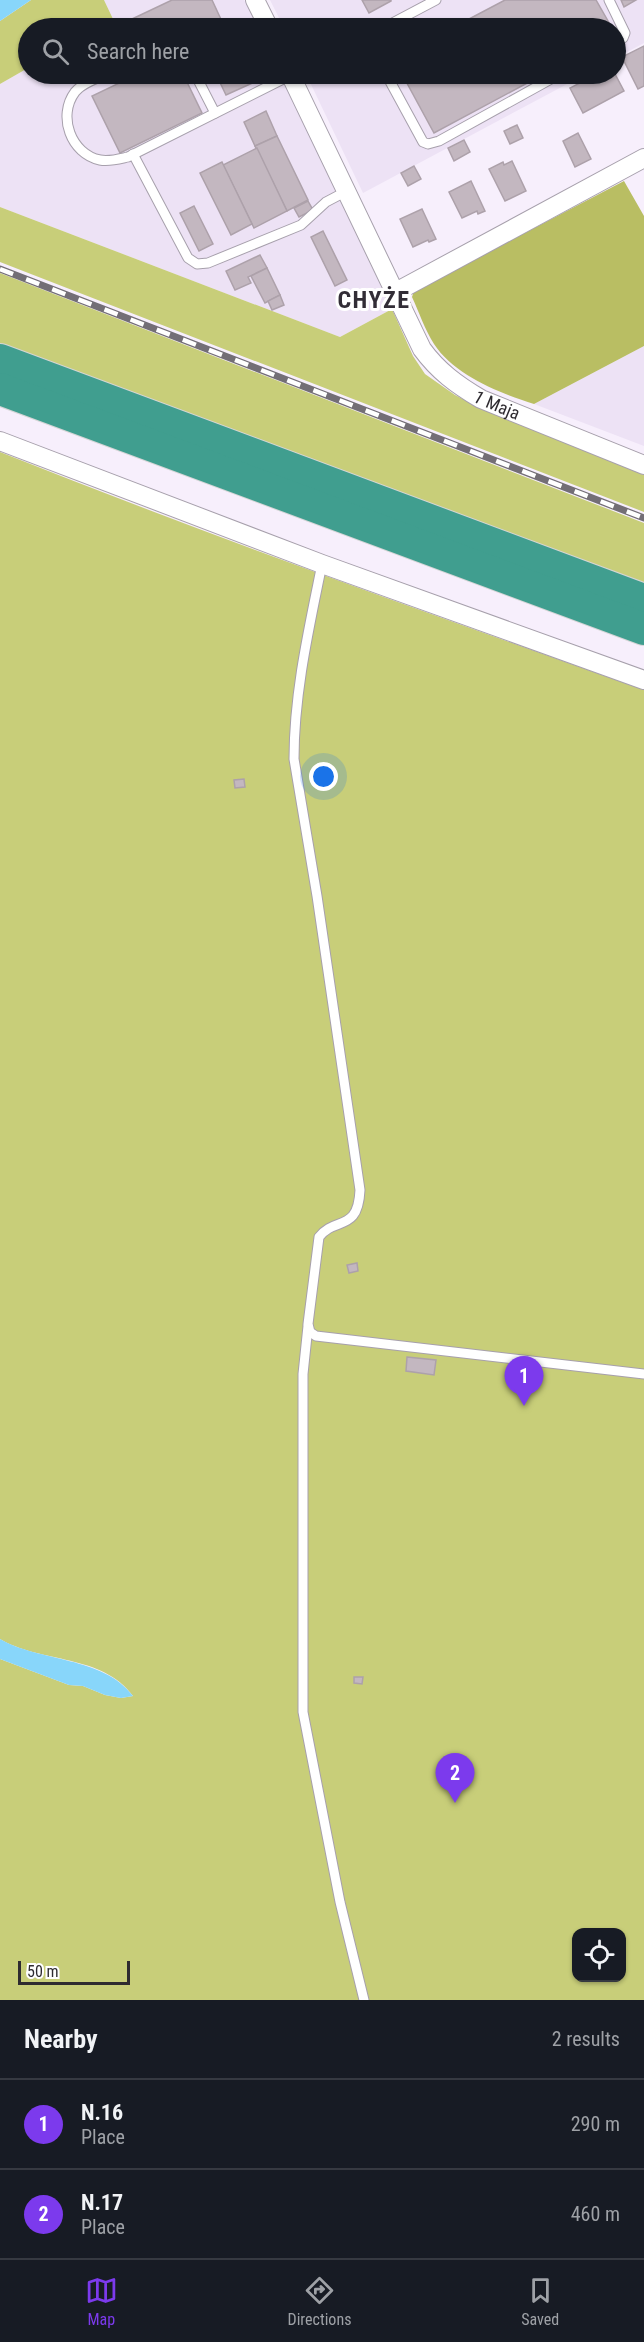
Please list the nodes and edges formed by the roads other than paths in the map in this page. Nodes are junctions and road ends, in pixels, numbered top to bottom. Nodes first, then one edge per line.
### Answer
1 (255, 0) edge
2 (436, 0) edge
3 (609, 0) edge
4 (264, 18) edge
5 (402, 18) edge
6 (618, 18) edge
7 (86, 84) edge
8 (200, 84) edge
9 (272, 84) edge
10 (296, 84) edge
11 (391, 84) edge
12 (542, 84) edge
13 (215, 113) junction
14 (133, 154) junction
15 (644, 158) edge
16 (345, 192) junction
17 (394, 293) junction
18 (0, 360) edge
19 (0, 389) edge
20 (0, 441) edge
21 (644, 465) edge
22 (322, 564) junction
23 (644, 600) edge
24 (644, 629) edge
25 (644, 680) edge
26 (308, 1324) junction
27 (644, 1374) edge
28 (364, 2000) edge

1 - 4 street
2 - 5 lane
3 - 6 lane
7 - 14 lane
8 - 13 lane
9 - 13 lane
10 - 16 street, 1 Maja
11 - 12 lane
13 - 14 lane
14 - 16 lane
15 - 17 street
16 - 17 street, 1 Maja
17 - 21 street, 1 Maja
18 - 23 highway
19 - 24 highway
20 - 22 street
22 - 25 street
22 - 26 lane
26 - 27 lane
26 - 28 lane

